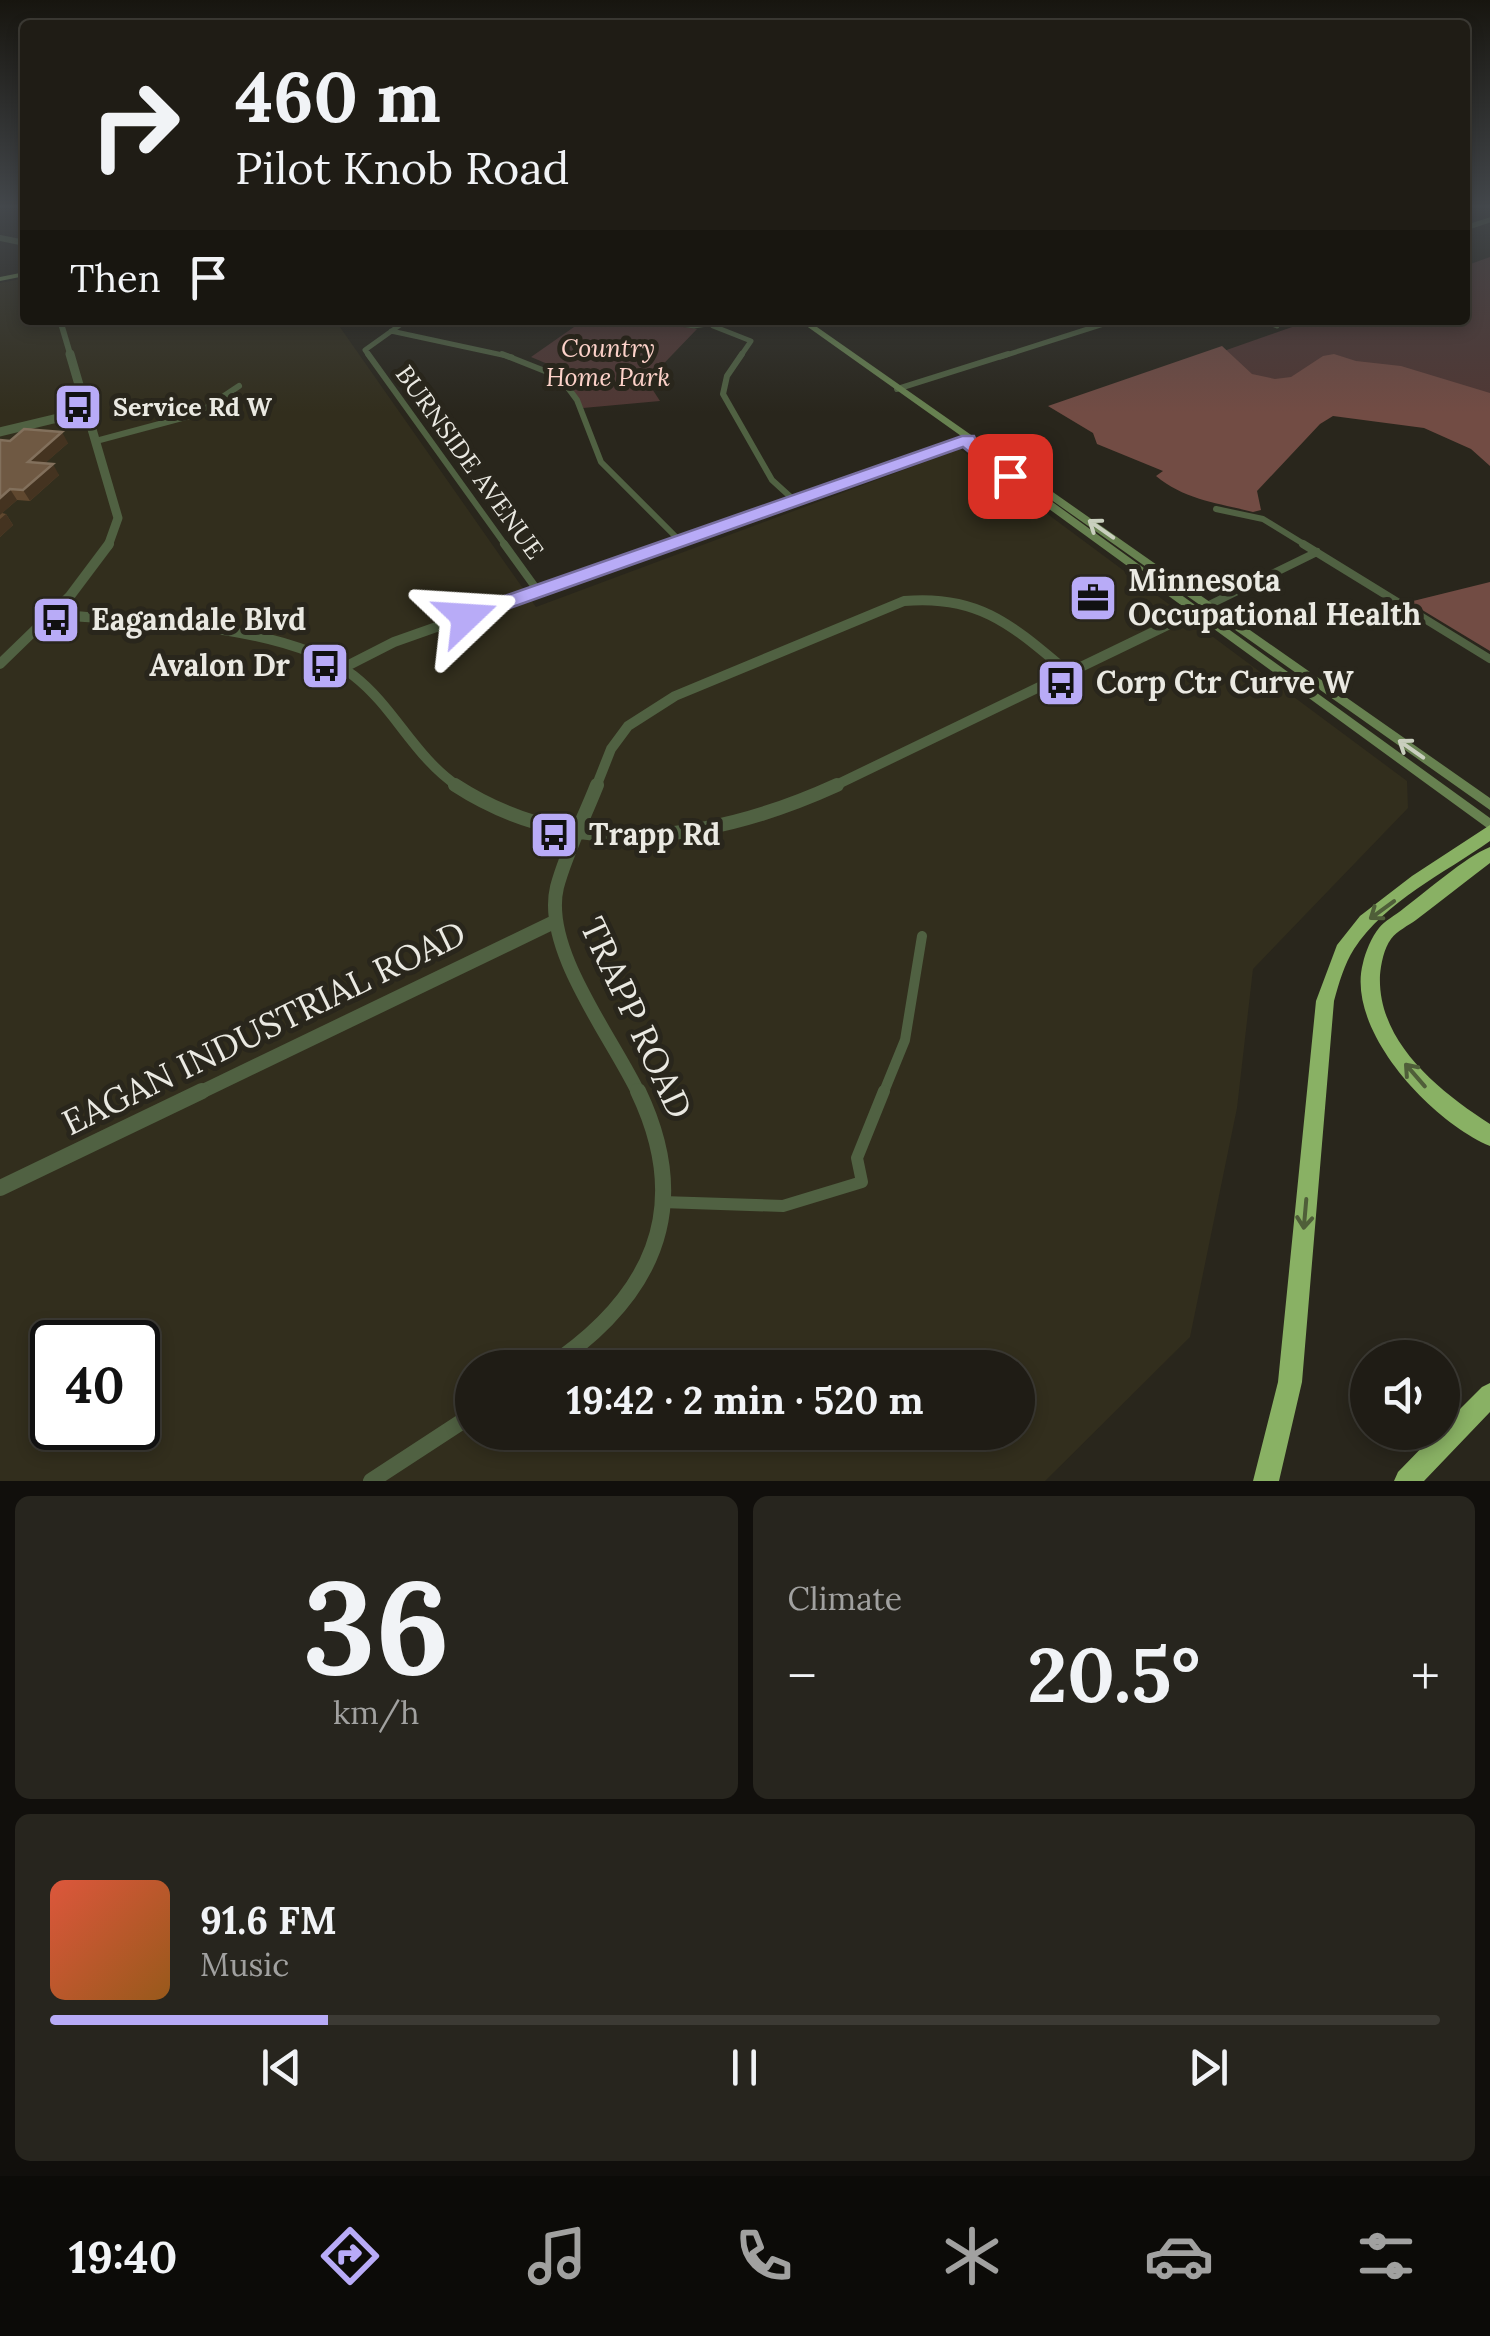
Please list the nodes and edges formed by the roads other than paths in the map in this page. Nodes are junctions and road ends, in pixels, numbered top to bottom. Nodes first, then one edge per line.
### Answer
1 (61, 325) edge
2 (400, 325) edge
3 (704, 325) edge
4 (716, 325) edge
5 (809, 325) edge
6 (1100, 325) edge
7 (713, 326) junction
8 (391, 332) junction
9 (239, 386) dead end
10 (897, 388) junction
11 (87, 411) junction
12 (0, 432) edge
13 (968, 440) junction
14 (96, 441) junction
15 (1015, 474) junction
16 (795, 500) junction
17 (1216, 509) dead end
18 (680, 541) junction
19 (1317, 552) junction
20 (538, 591) junction
21 (1209, 605) junction
22 (1195, 612) junction
23 (48, 614) junction
24 (1490, 660) edge
25 (0, 664) edge
26 (344, 668) junction
27 (1070, 673) junction
28 (1490, 805) edge
29 (1490, 829) edge
30 (577, 833) junction
31 (1490, 854) edge
32 (554, 922) junction
33 (922, 936) dead end
34 (1490, 1136) edge
35 (0, 1188) edge
36 (662, 1202) junction
37 (574, 1350) edge
38 (1490, 1395) edge
39 (455, 1427) edge
40 (371, 1481) edge
41 (1266, 1481) edge
42 (1407, 1481) edge

1 - 11 street
2 - 8 street, BURNSIDE AVENUE
3 - 7 street
4 - 7 street
5 - 10 main road
6 - 10 street
7 - 16 street
8 - 18 street
8 - 20 street, BURNSIDE AVENUE
9 - 14 street
10 - 13 main road
11 - 12 street
11 - 14 street
13 - 15 main road
13 - 16 street
14 - 23 street
21 -> 15 main road
15 - 22 main road
16 - 18 street
17 - 19 street
18 - 20 street
19 - 21 street
19 - 24 street
20 - 26 street
21 - 22 street
28 -> 21 main road
22 - 27 street
22 - 29 main road
23 - 25 street
23 - 26 street
26 - 30 street
27 - 30 street
27 - 30 street, TRAPP ROAD
29 -> 41 highway
30 - 32 street, TRAPP ROAD
34 -> 31 highway
32 - 35 street, EAGAN INDUSTRIAL ROAD
32 - 36 street, TRAPP ROAD
33 - 36 street
36 - 37 street, TRAPP ROAD
38 - 42 highway
39 - 40 street

